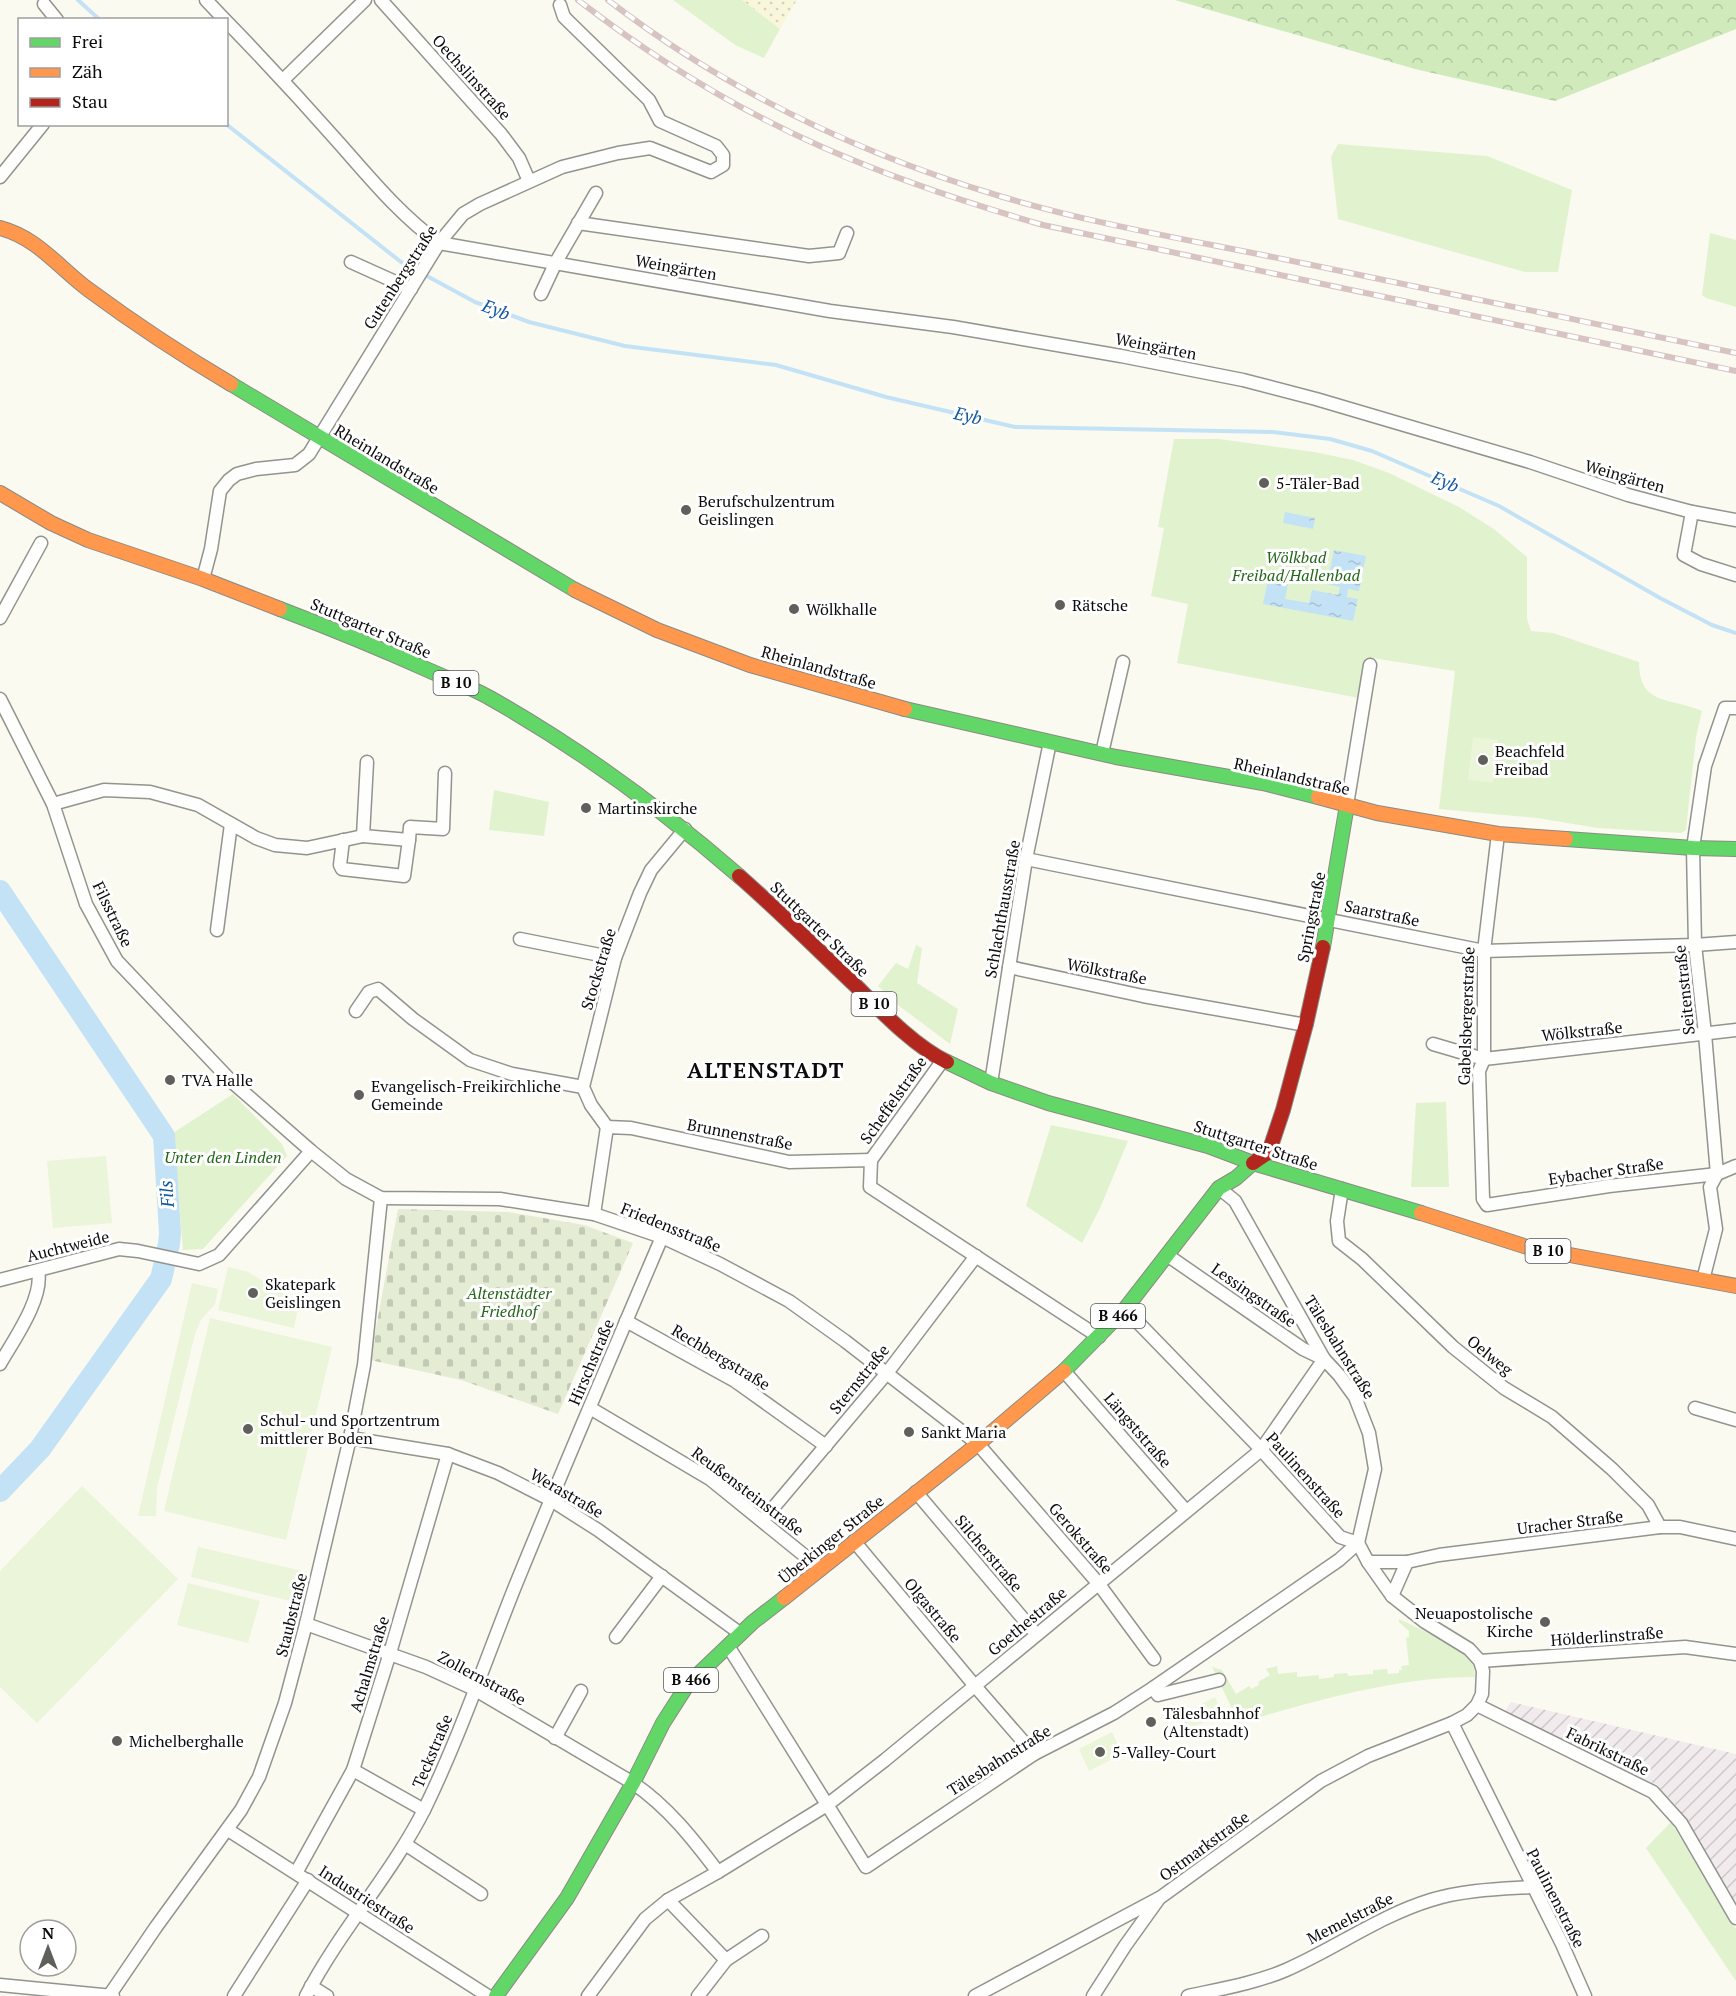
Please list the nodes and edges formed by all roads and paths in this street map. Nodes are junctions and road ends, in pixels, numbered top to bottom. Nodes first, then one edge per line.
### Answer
1 (206, 0) edge
2 (365, 0) edge
3 (381, 0) edge
4 (44, 4) dead end
5 (560, 5) dead end
6 (55, 18) edge
7 (224, 18) edge
8 (228, 22) edge
9 (283, 80) junction
10 (41, 126) edge
11 (0, 177) edge
12 (529, 181) junction
13 (596, 193) dead end
14 (578, 223) junction
15 (0, 228) edge
16 (847, 233) dead end
17 (436, 248) junction
18 (351, 262) dead end
19 (556, 262) junction
20 (413, 286) junction
21 (541, 294) dead end
22 (319, 438) junction
23 (0, 494) edge
24 (1692, 512) junction
25 (1736, 520) edge
26 (41, 543) dead end
27 (1736, 574) edge
28 (203, 579) junction
29 (0, 618) edge
30 (1123, 662) dead end
31 (1370, 665) dead end
32 (0, 699) edge
33 (1736, 708) edge
34 (1050, 742) junction
35 (1102, 753) junction
36 (367, 762) dead end
37 (445, 773) dead end
38 (53, 804) junction
39 (1347, 805) junction
40 (231, 824) junction
41 (685, 829) junction
42 (1498, 834) junction
43 (363, 836) junction
44 (343, 840) junction
45 (409, 840) junction
46 (1693, 848) junction
47 (1736, 849) edge
48 (1026, 859) junction
49 (1328, 918) junction
50 (217, 930) dead end
51 (520, 939) dead end
52 (1736, 942) edge
53 (1695, 945) junction
54 (1484, 951) junction
55 (615, 958) junction
56 (1009, 967) junction
57 (356, 1011) dead end
58 (1306, 1025) junction
59 (1736, 1030) edge
60 (1706, 1034) junction
61 (1433, 1044) dead end
62 (1484, 1059) junction
63 (943, 1060) junction
64 (991, 1083) junction
65 (583, 1087) junction
66 (607, 1127) junction
67 (311, 1151) junction
68 (871, 1160) junction
69 (1253, 1163) junction
70 (1736, 1166) edge
71 (1717, 1174) junction
72 (1219, 1188) junction
73 (1342, 1189) junction
74 (381, 1198) junction
75 (1483, 1199) joint
76 (594, 1214) junction
77 (662, 1237) junction
78 (1167, 1255) junction
79 (976, 1256) junction
80 (38, 1271) junction
81 (0, 1280) edge
82 (1703, 1280) junction
83 (1736, 1286) edge
84 (1125, 1309) junction
85 (626, 1321) junction
86 (1099, 1337) junction
87 (1324, 1359) junction
88 (0, 1364) edge
89 (1064, 1371) junction
90 (886, 1373) junction
91 (590, 1408) junction
92 (1695, 1408) dead end
93 (1736, 1420) edge
94 (350, 1438) junction
95 (978, 1444) junction
96 (826, 1446) junction
97 (1261, 1450) junction
98 (448, 1454) junction
99 (916, 1492) junction
100 (551, 1500) junction
101 (1186, 1511) junction
102 (763, 1520) junction
103 (1659, 1527) junction
104 (1736, 1539) edge
105 (854, 1541) junction
106 (1358, 1543) junction
107 (1368, 1562) junction
108 (1407, 1562) junction
109 (821, 1569) junction
110 (1377, 1575) junction
111 (662, 1576) junction
112 (1098, 1583) junction
113 (1392, 1596) junction
114 (306, 1624) junction
115 (741, 1634) junction
116 (1036, 1634) junction
117 (616, 1637) dead end
118 (728, 1646) junction
119 (390, 1653) junction
120 (1736, 1654) edge
121 (1154, 1659) dead end
122 (1480, 1661) junction
123 (1219, 1680) dead end
124 (975, 1686) junction
125 (474, 1689) junction
126 (1153, 1689) junction
127 (581, 1691) dead end
128 (1477, 1705) junction
129 (1452, 1723) junction
130 (555, 1738) junction
131 (1034, 1754) junction
132 (353, 1770) junction
133 (633, 1784) junction
134 (827, 1805) junction
135 (424, 1810) junction
136 (228, 1830) junction
137 (405, 1844) junction
138 (718, 1872) junction
139 (296, 1873) junction
140 (308, 1880) junction
141 (1532, 1887) junction
142 (481, 1894) dead end
143 (1161, 1898) junction
144 (668, 1899) junction
145 (358, 1915) junction
146 (1736, 1917) edge
147 (762, 1936) dead end
148 (726, 1960) junction
149 (0, 1985) edge
150 (309, 1991) edge
151 (110, 1995) edge
152 (234, 1996) edge
153 (327, 1996) edge
154 (488, 1996) edge
155 (496, 1996) edge
156 (588, 1996) edge
157 (698, 1996) edge
158 (975, 1996) edge
159 (1093, 1996) edge
160 (1188, 1996) edge
161 (1585, 1996) edge

1 - 7 street, Weingärten
2 - 9 street
3 - 12 street, Oechslinstraße
4 - 6 street
5 - 12 street, Gutenbergstraße
8 - 9 street, Weingärten
9 - 17 street, Weingärten
10 - 11 street
12 - 17 street, Gutenbergstraße
13 - 14 street
14 - 16 street, Weingärten
14 - 19 street
15 - 22 main road, Rheinlandstraße
17 - 19 street, Weingärten
17 - 20 street, Gutenbergstraße
18 - 20 street
19 - 21 street
19 - 24 street, Weingärten
20 - 22 street, Gutenbergstraße
22 - 28 street, Gutenbergstraße
22 - 34 main road, Rheinlandstraße
23 - 28 main road, Stuttgarter Straße / B 10
24 - 25 street, Weingärten
24 - 27 street
26 - 29 street
28 - 41 main road, Stuttgarter Straße / B 10
30 - 35 street
31 - 39 street, Springstraße
32 - 38 street, Filsstraße
33 - 46 street, Seitenstraße
34 - 35 main road, Rheinlandstraße
34 - 48 street, Schlachthausstraße
35 - 39 main road, Rheinlandstraße
36 - 43 street
37 - 45 street
38 - 40 street
38 - 67 street, Filsstraße
39 - 42 main road, Rheinlandstraße
39 - 49 main road, Springstraße
40 - 44 street
40 - 50 street
41 - 55 street, Stockstraße
41 - 63 main road, Stuttgarter Straße / B 10
42 - 46 main road, Rheinlandstraße
42 - 54 street, Gabelsbergerstraße
43 - 44 street
43 - 45 street
44 - 45 street
46 - 47 main road, Rheinlandstraße
46 - 53 street, Seitenstraße
48 - 49 street, Saarstraße
48 - 56 street, Schlachthausstraße
49 - 54 street, Saarstraße
49 - 58 main road, Springstraße
51 - 55 street
52 - 53 street, Saarstraße
53 - 54 street, Saarstraße
53 - 60 street, Seitenstraße
54 - 62 street, Gabelsbergerstraße
55 - 65 street, Stockstraße
56 - 58 street, Wölkstraße
56 - 64 street, Schlachthausstraße
57 - 65 street
58 - 69 main road, Springstraße
59 - 60 street, Wölkstraße
60 - 62 street, Wölkstraße
60 - 71 street, Seitenstraße
61 - 62 street, Wölkstraße
62 - 75 street, Gabelsbergerstraße
63 - 64 main road, Stuttgarter Straße / B 10
63 - 68 street, Scheffelstraße
64 - 69 main road, Stuttgarter Straße / B 10
65 - 66 street
66 - 68 street, Brunnenstraße
66 - 76 street
67 - 74 street, Friedensstraße
67 - 80 street, Auchtweide
68 - 79 street
69 - 72 main road, Überkinger Straße / B 466
69 - 73 main road, Stuttgarter Straße / B 10
70 - 71 street, Eybacher Straße
71 - 75 street, Eybacher Straße
71 - 82 street, Seitenstraße
72 - 78 main road, Überkinger Straße / B 466
72 - 87 street, Tälesbahnstraße
73 - 82 main road, Stuttgarter Straße / B 10
73 - 103 street, Oelweg
74 - 76 street, Friedensstraße
74 - 94 street, Staubstraße
76 - 77 street, Friedensstraße
77 - 85 street, Hirschstraße
77 - 90 street, Friedensstraße
78 - 84 main road, Überkinger Straße / B 466
78 - 87 street, Lessingstraße
79 - 86 street
79 - 90 street, Sternstraße
80 - 81 street, Auchtweide
80 - 88 street
82 - 83 main road, Stuttgarter Straße / B 10
84 - 86 main road, Überkinger Straße / B 466
84 - 97 street, Paulinenstraße
85 - 91 street, Hirschstraße
85 - 96 street, Rechbergstraße
86 - 89 main road, Überkinger Straße / B 466
87 - 97 street, Goethestraße
87 - 106 street, Tälesbahnstraße
89 - 95 main road, Überkinger Straße / B 466
89 - 101 street, Längststraße
90 - 95 street, Friedensstraße
90 - 96 street, Sternstraße
91 - 100 street, Hirschstraße
91 - 102 street, Reußensteinstraße
92 - 93 street
94 - 98 street, Werastraße
94 - 114 street, Staubstraße
95 - 99 main road, Überkinger Straße / B 466
95 - 112 street, Gerokstraße
96 - 102 street, Sternstraße
97 - 101 street, Goethestraße
97 - 106 street, Paulinenstraße
98 - 100 street, Werastraße
98 - 119 street, Achalmstraße
99 - 105 main road, Überkinger Straße / B 466
99 - 116 street, Silcherstraße
100 - 111 street, Werastraße
100 - 125 street, Teckstraße
101 - 112 street, Goethestraße
102 - 109 street, Reußensteinstraße
103 - 104 street, Uracher Straße
103 - 108 street, Uracher Straße
105 - 109 main road, Überkinger Straße / B 466
105 - 124 street, Olgastraße
106 - 107 street
106 - 126 street, Tälesbahnstraße
107 - 108 street, Uracher Straße
107 - 110 street
108 - 110 street, Uracher Straße
108 - 113 street
109 - 115 main road, Überkinger Straße / B 466
110 - 113 street
111 - 115 street, Werastraße
111 - 117 street
112 - 116 street, Goethestraße
112 - 121 street, Gerokstraße
113 - 122 street
114 - 119 street, Zollernstraße
114 - 136 street, Staubstraße
115 - 118 main road, Überkinger Straße / B 466
116 - 124 street, Goethestraße
118 - 133 main road, Überkinger Straße / B 466
118 - 134 street
119 - 125 street, Zollernstraße
119 - 132 street, Achalmstraße
120 - 122 street, Hölderlinstraße
122 - 128 street
123 - 126 street
124 - 131 street, Olgastraße
124 - 134 street, Goethestraße
125 - 130 street, Zollernstraße
125 - 135 street, Teckstraße
126 - 131 street, Tälesbahnstraße
127 - 130 street
128 - 129 street
128 - 146 street, Fabrikstraße
129 - 141 street, Paulinenstraße
129 - 143 street, Ostmarkstraße
130 - 133 street, Zollernstraße
131 - 134 street, Tälesbahnstraße
132 - 135 street
132 - 139 street, Achalmstraße
133 - 138 street, Zollernstraße
133 - 155 main road, Überkinger Straße / B 466
134 - 138 street, Goethestraße
135 - 137 street, Teckstraße
136 - 139 street, Industriestraße
136 - 151 street, Staubstraße
137 - 142 street
137 - 145 street, Teckstraße
138 - 144 street, Goethestraße
139 - 140 street, Industriestraße
140 - 145 street, Industriestraße
140 - 152 street
141 - 160 street, Memelstraße
141 - 161 street, Paulinenstraße
143 - 158 street, Ostmarkstraße
143 - 159 street
144 - 148 street
144 - 156 street, Goethestraße
145 - 150 street, Teckstraße
145 - 154 street, Industriestraße
147 - 148 street
148 - 157 street
149 - 151 street
150 - 153 street

